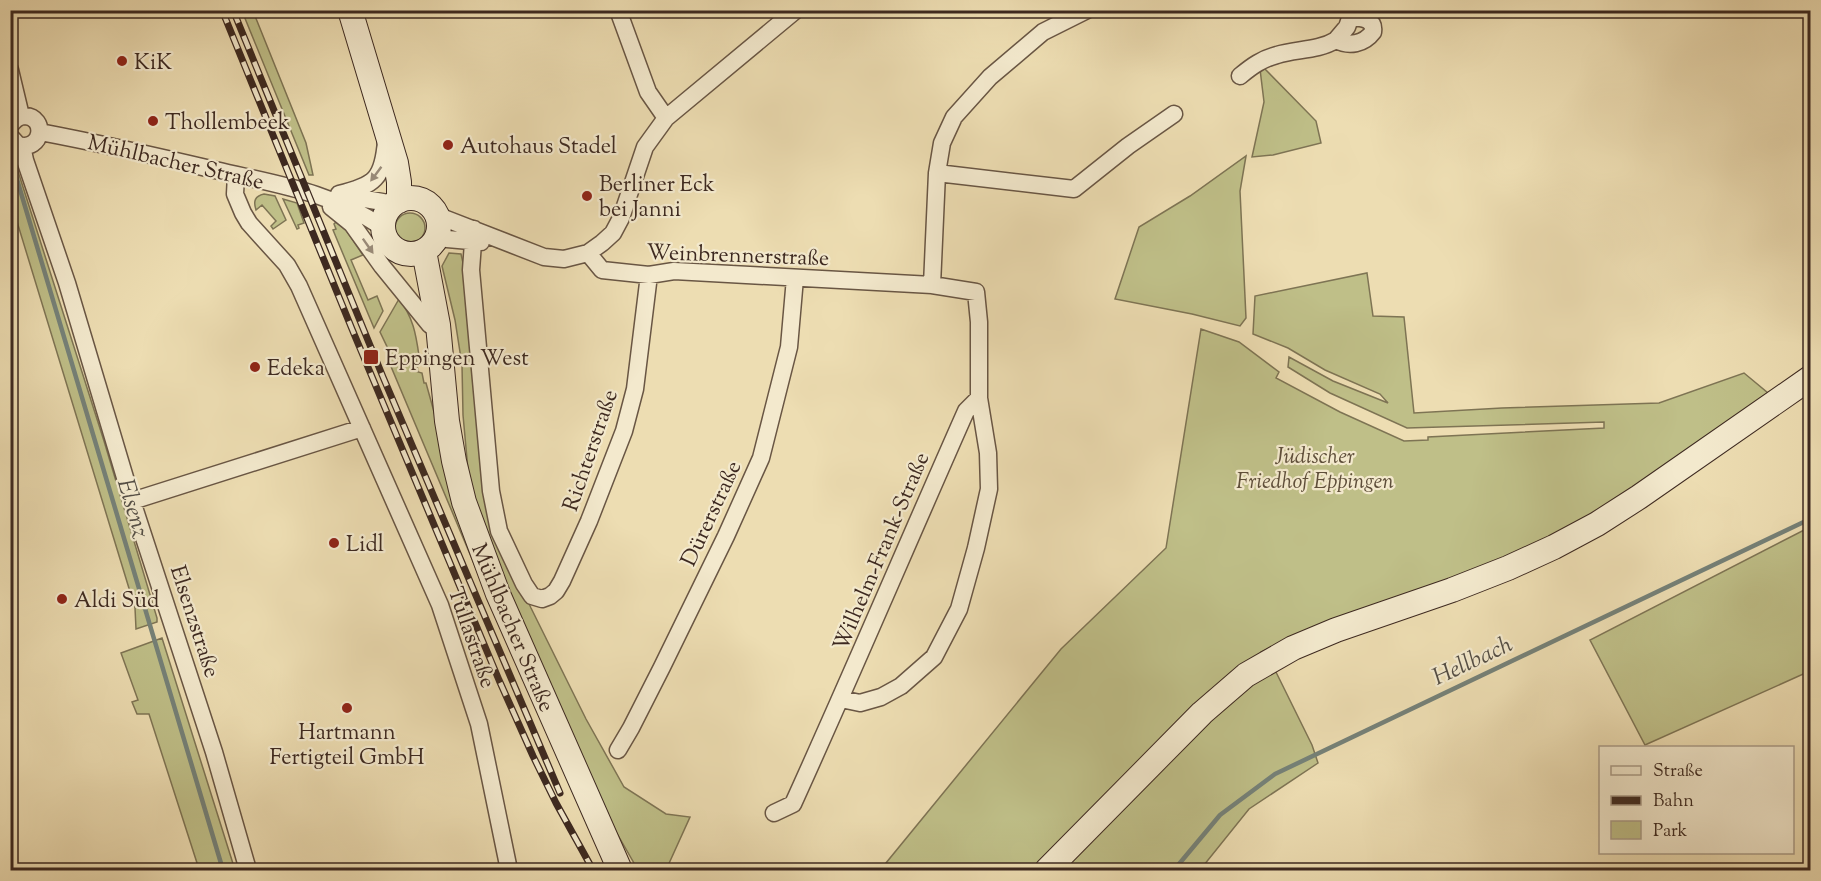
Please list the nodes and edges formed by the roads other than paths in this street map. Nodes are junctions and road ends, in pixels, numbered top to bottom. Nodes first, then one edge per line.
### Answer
1 (350, 10) edge
2 (618, 10) edge
3 (1087, 10) edge
4 (789, 13) edge
5 (1352, 14) edge
6 (1336, 40) junction
7 (10, 70) edge
8 (1240, 76) dead end
9 (374, 87) junction
10 (1174, 114) dead end
11 (666, 118) junction
12 (16, 121) edge
13 (40, 132) junction
14 (386, 132) junction
15 (16, 141) edge
16 (937, 173) junction
17 (236, 175) junction
18 (311, 192) junction
19 (339, 194) junction
20 (396, 202) junction
21 (382, 227) junction
22 (425, 232) junction
23 (473, 235) junction
24 (588, 253) junction
25 (649, 275) junction
26 (795, 278) junction
27 (932, 285) junction
28 (430, 324) junction
29 (442, 372) junction
30 (1810, 378) edge
31 (979, 398) junction
32 (362, 428) junction
33 (132, 501) junction
34 (841, 699) junction
35 (618, 750) dead end
36 (774, 813) dead end
37 (248, 870) edge
38 (509, 870) edge
39 (620, 870) edge
40 (1047, 870) edge

1 - 9 street
2 - 11 street
3 - 16 street
4 - 11 street
5 - 6 street
5 - 6 street
6 - 8 street
7 - 12 street
9 - 14 street
9 - 22 street
10 - 16 street
11 - 24 street
12 - 13 street
13 - 15 street
13 - 17 street, Mühlbacher Straße
14 -> 19 street, Mühlbacher Straße
14 - 20 street
15 - 33 street, Elsenzstraße
16 - 27 street
17 - 18 street, Mühlbacher Straße
17 - 32 street, Tullastraße
18 - 19 street, Mühlbacher Straße
18 - 21 street, Mühlbacher Straße
18 -> 28 street, Mühlbacher Straße
19 - 20 street, Mühlbacher Straße
20 - 21 street
20 - 22 street
21 - 22 street
22 - 23 street
22 - 23 street
22 - 28 street, Mühlbacher Straße
22 - 29 street, Mühlbacher Straße
23 - 24 street
23 - 25 street, Richterstraße
24 - 25 street, Weinbrennerstraße
25 - 26 street, Weinbrennerstraße
26 - 27 street, Weinbrennerstraße
26 - 35 street, Dürerstraße
27 - 31 street, Weinbrennerstraße
28 - 29 street, Mühlbacher Straße
29 - 39 street, Mühlbacher Straße
30 - 40 street
31 - 34 street, Wilhelm-Frank-Straße
31 - 34 street
32 - 33 street
32 - 38 street, Tullastraße
33 - 37 street, Elsenzstraße
34 - 36 street, Wilhelm-Frank-Straße

